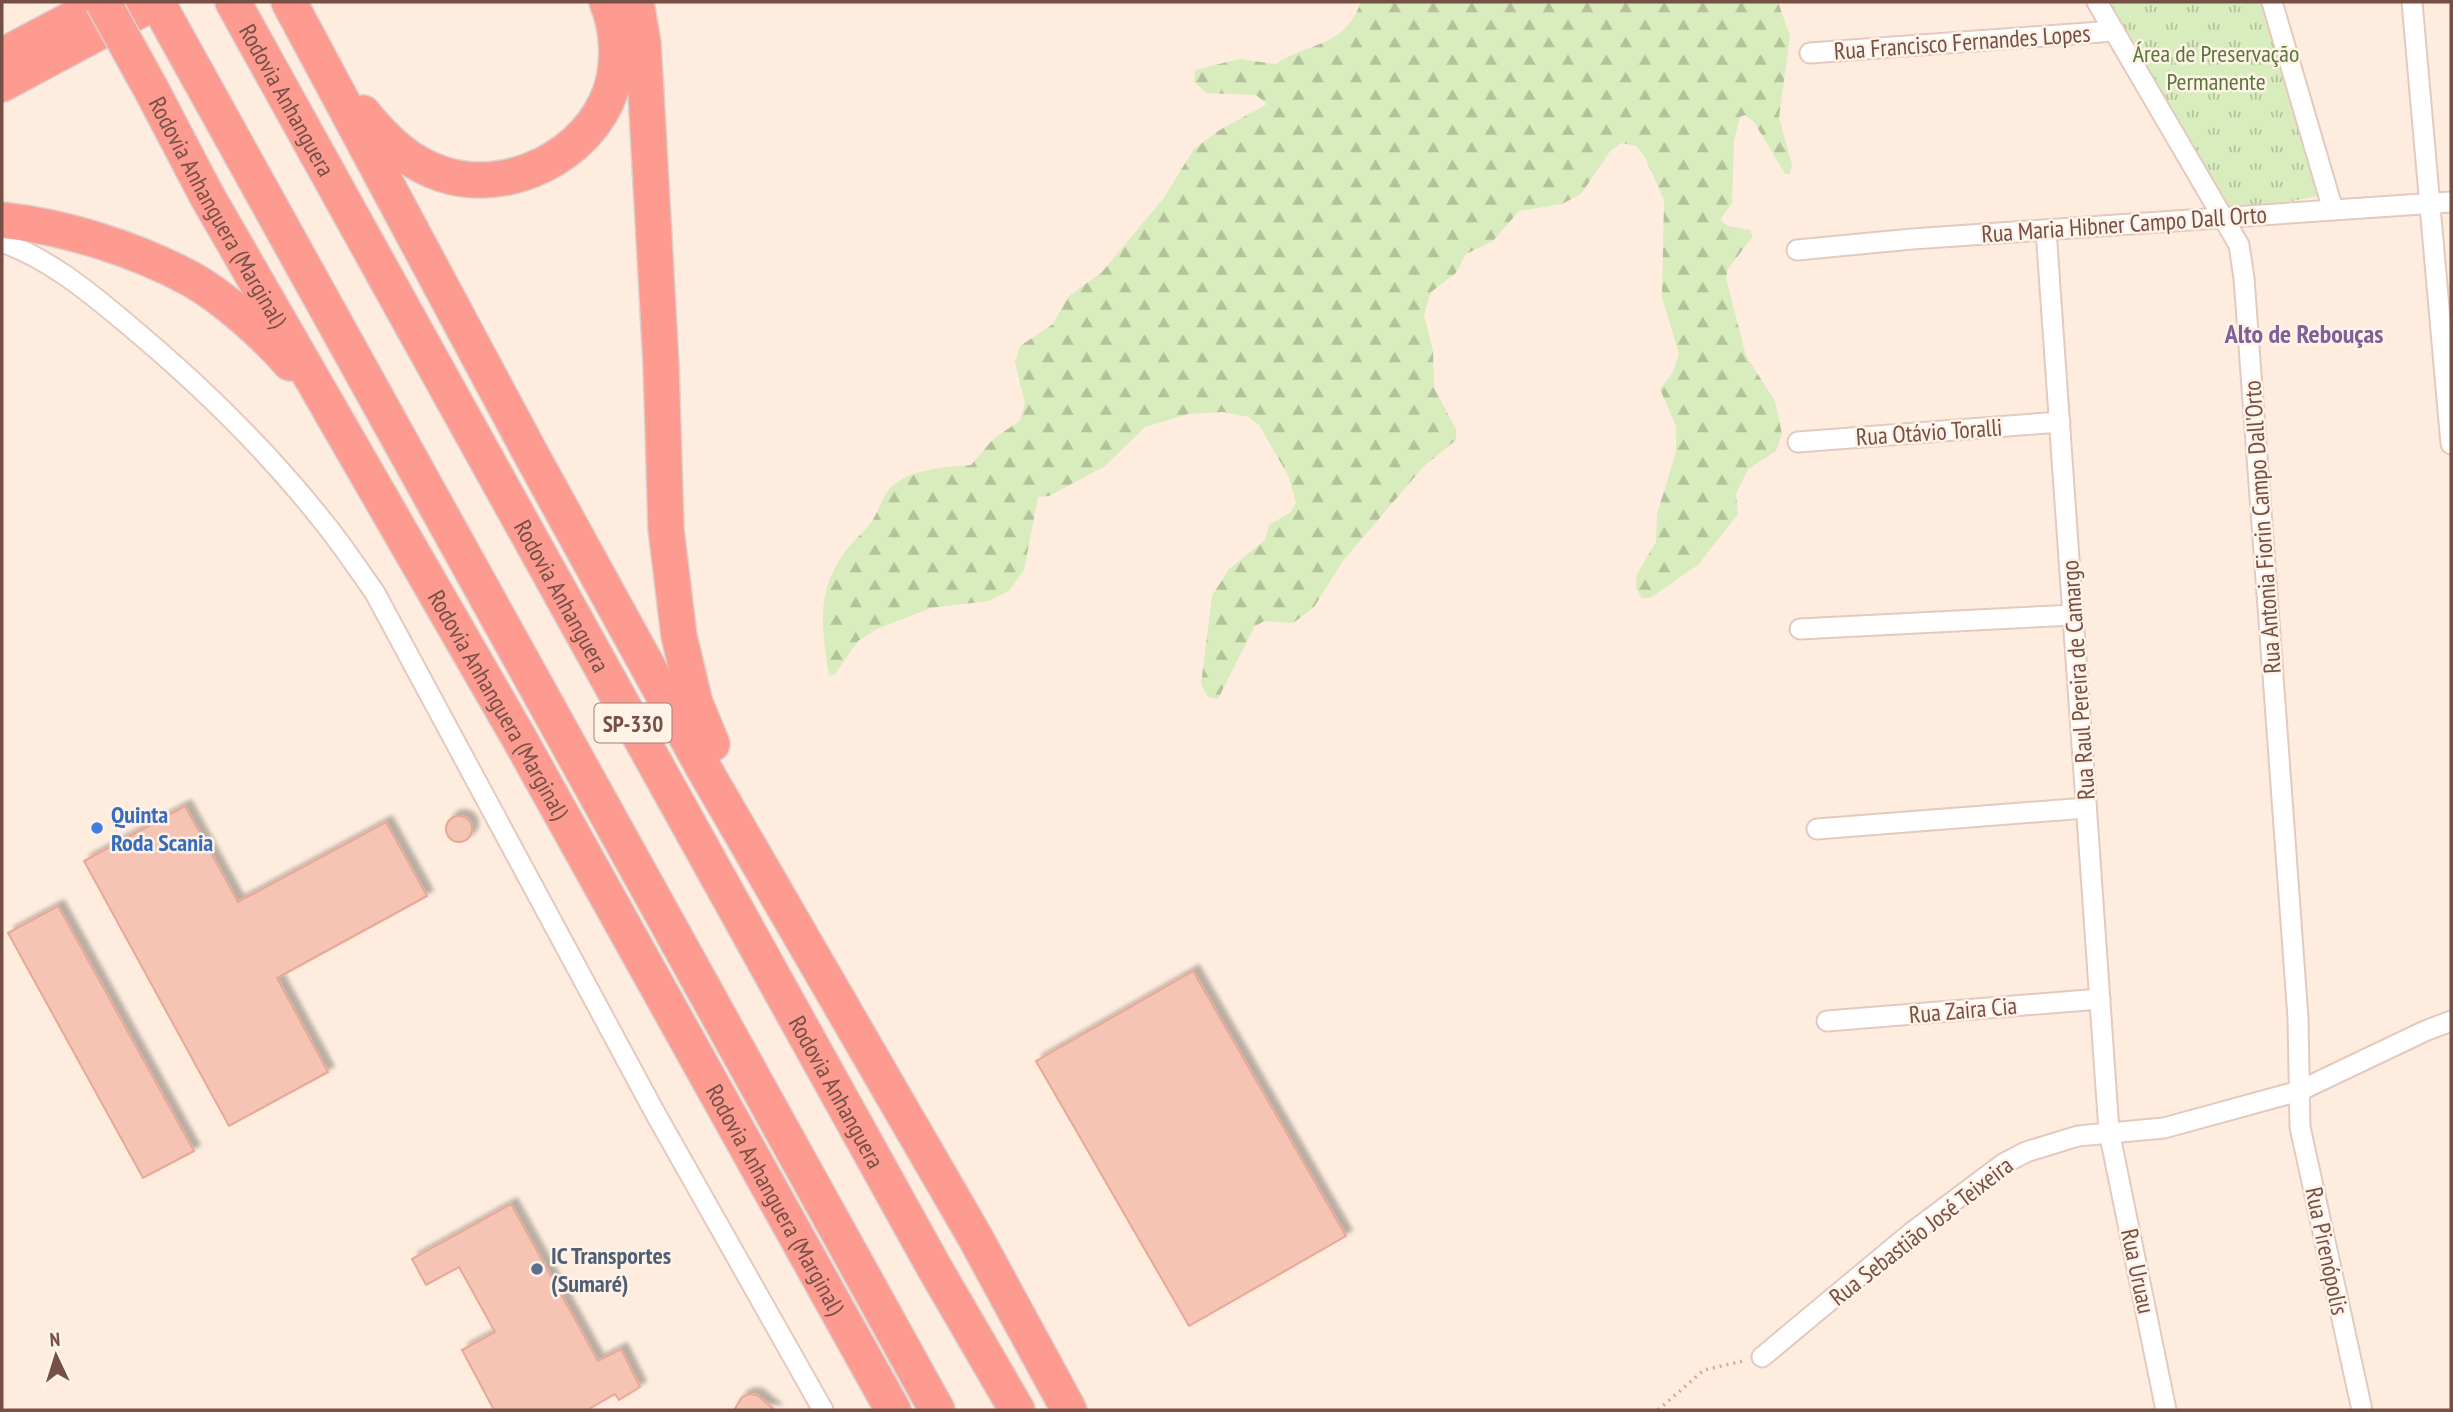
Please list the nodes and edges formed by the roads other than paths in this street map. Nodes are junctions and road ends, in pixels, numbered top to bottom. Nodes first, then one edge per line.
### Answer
1 (103, 2) edge
2 (156, 2) edge
3 (233, 2) edge
4 (607, 2) edge
5 (636, 2) edge
6 (2097, 2) edge
7 (2272, 2) edge
8 (2412, 2) edge
9 (291, 6) edge
10 (2114, 31) junction
11 (1810, 53) dead end
12 (2, 56) edge
13 (319, 58) junction
14 (2, 84) edge
15 (2451, 202) edge
16 (2431, 204) junction
17 (2333, 210) junction
18 (2224, 218) junction
19 (2, 220) edge
20 (2046, 230) junction
21 (2, 242) edge
22 (1797, 250) dead end
23 (2060, 422) junction
24 (1798, 442) dead end
25 (2451, 444) edge
26 (414, 560) junction
27 (2073, 615) junction
28 (1800, 629) dead end
29 (2086, 808) junction
30 (1817, 829) dead end
31 (827, 980) junction
32 (2100, 999) junction
33 (1827, 1021) dead end
34 (2451, 1021) edge
35 (2299, 1091) junction
36 (2109, 1131) junction
37 (1762, 1357) road end
38 (823, 1410) edge
39 (892, 1410) edge
40 (937, 1410) edge
41 (1017, 1410) edge
42 (1069, 1410) edge
43 (2166, 1410) edge
44 (2362, 1410) edge

1 - 12 highway
1 - 26 highway, Rodovia Anhanguera (Marginal), bridge
2 - 14 highway
2 - 40 highway, SP-330
3 - 41 highway, Rodovia Anhanguera / SP-330
4 - 13 highway
5 - 31 highway
6 - 10 street, Rua Antonia Fiorin Campo Dall'Orto
7 - 17 street
8 - 16 street
9 - 13 highway
10 - 11 street, Rua Francisco Fernandes Lopes
10 - 18 street, Rua Antonia Fiorin Campo Dall'Orto
13 - 31 highway
15 - 16 street, Rua Maria Hibner Campo Dall Orto
16 - 17 street, Rua Maria Hibner Campo Dall Orto
16 - 25 street
17 - 18 street, Rua Maria Hibner Campo Dall Orto
18 - 20 street, Rua Maria Hibner Campo Dall Orto
18 - 35 street, Rua Antonia Fiorin Campo Dall'Orto
19 - 26 highway
20 - 22 street, Rua Maria Hibner Campo Dall Orto
20 - 23 street, Rua Raul Pereira de Camargo
21 - 38 street
23 - 24 street, Rua Otávio Toralli
23 - 27 street, Rua Raul Pereira de Camargo
26 - 39 highway, Rodovia Anhanguera (Marginal)
27 - 28 street
27 - 29 street, Rua Raul Pereira de Camargo
29 - 30 street
29 - 32 street, Rua Raul Pereira de Camargo
31 - 42 highway
32 - 33 street, Rua Zaira Cia
32 - 36 street, Rua Raul Pereira de Camargo
34 - 35 street, Rua Sebastião José Teixeira
35 - 36 street, Rua Sebastião José Teixeira
35 - 44 street, Rua Pirenópolis
36 - 37 street, Rua Sebastião José Teixeira
36 - 43 street, Rua Uruau

